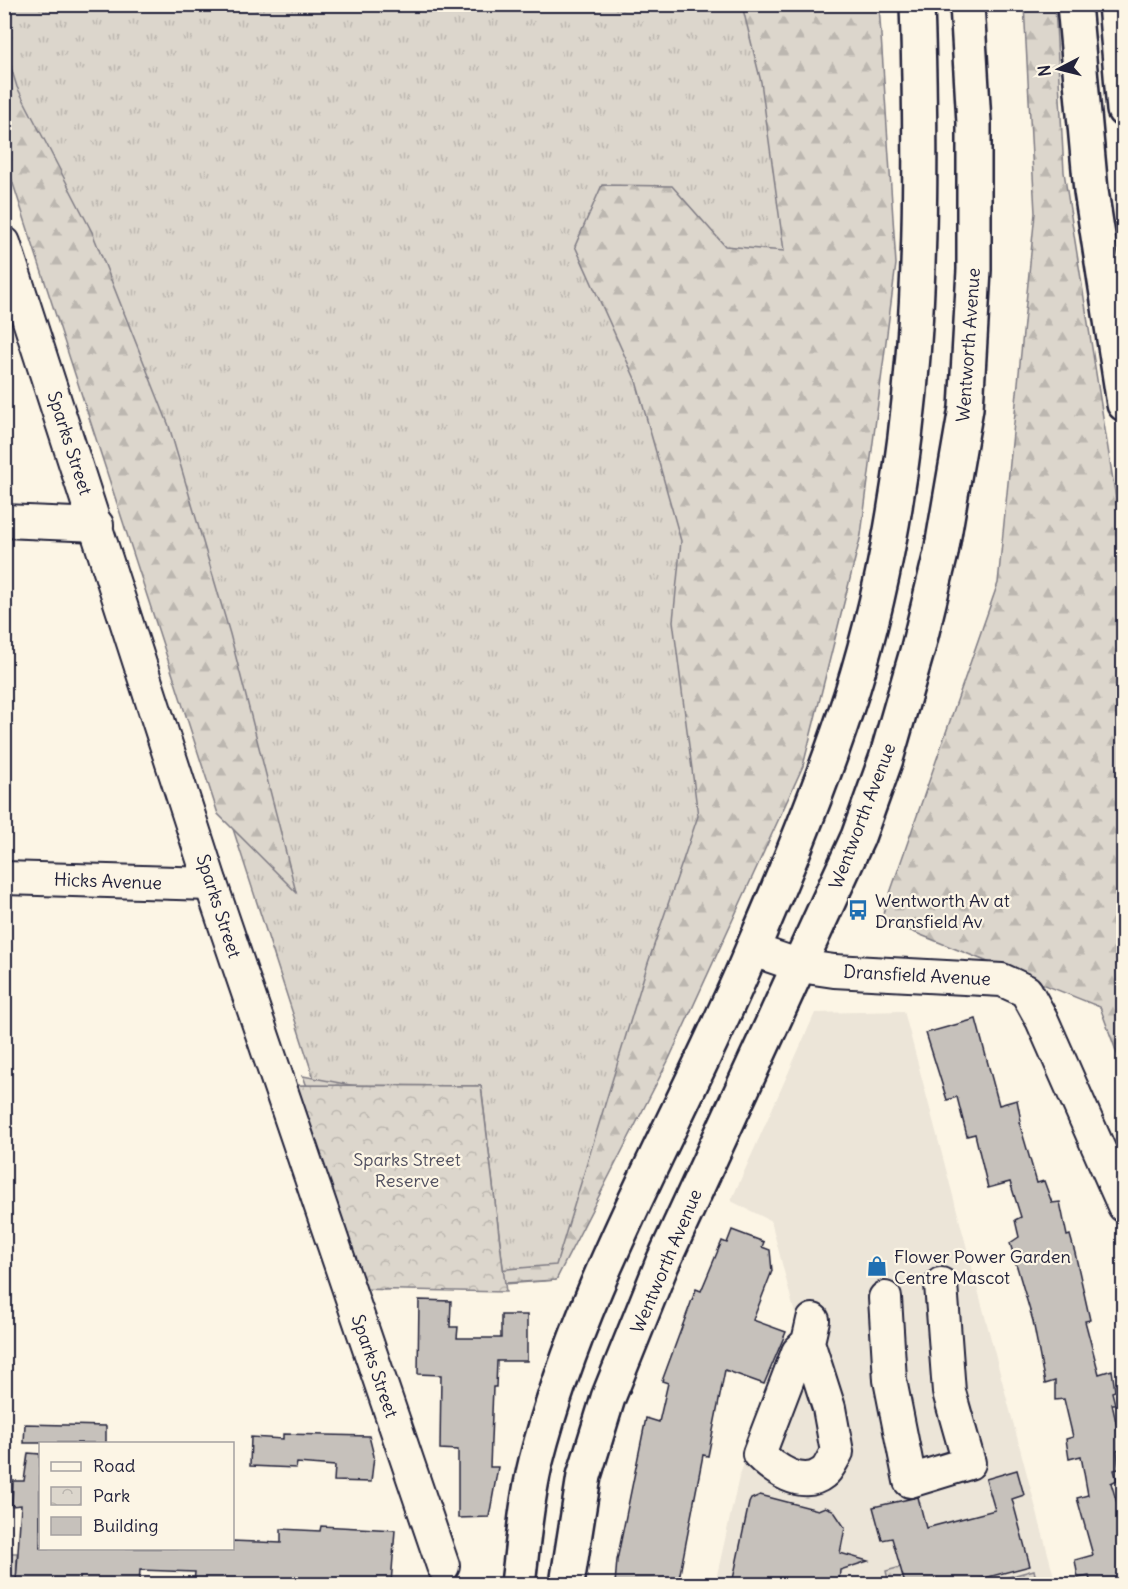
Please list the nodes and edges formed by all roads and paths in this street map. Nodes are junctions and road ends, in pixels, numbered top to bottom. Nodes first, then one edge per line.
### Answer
1 (917, 4) edge
2 (967, 4) edge
3 (1074, 4) edge
4 (1115, 4) edge
5 (1124, 110) edge
6 (4, 243) edge
7 (1124, 404) edge
8 (4, 521) edge
9 (97, 525) junction
10 (4, 878) edge
11 (211, 884) junction
12 (753, 950) junction
13 (800, 966) junction
14 (1124, 1206) edge
15 (941, 1284) dead end
16 (885, 1298) dead end
17 (534, 1467) junction
18 (443, 1566) dead end
19 (496, 1584) edge
20 (518, 1584) edge
21 (567, 1584) edge

1 - 12 main road
2 - 13 main road, Wentworth Avenue
3 - 7 main road
4 - 5 main road
6 - 9 street, Sparks Street
8 - 9 street
9 - 11 street, Sparks Street
10 - 11 street, Hicks Avenue
11 - 18 street, Sparks Street
12 - 13 street, Dransfield Avenue
12 - 17 main road
13 - 14 street, Dransfield Avenue
13 - 21 main road, Wentworth Avenue
15 - 16 street
17 - 19 main road
17 - 20 main road

